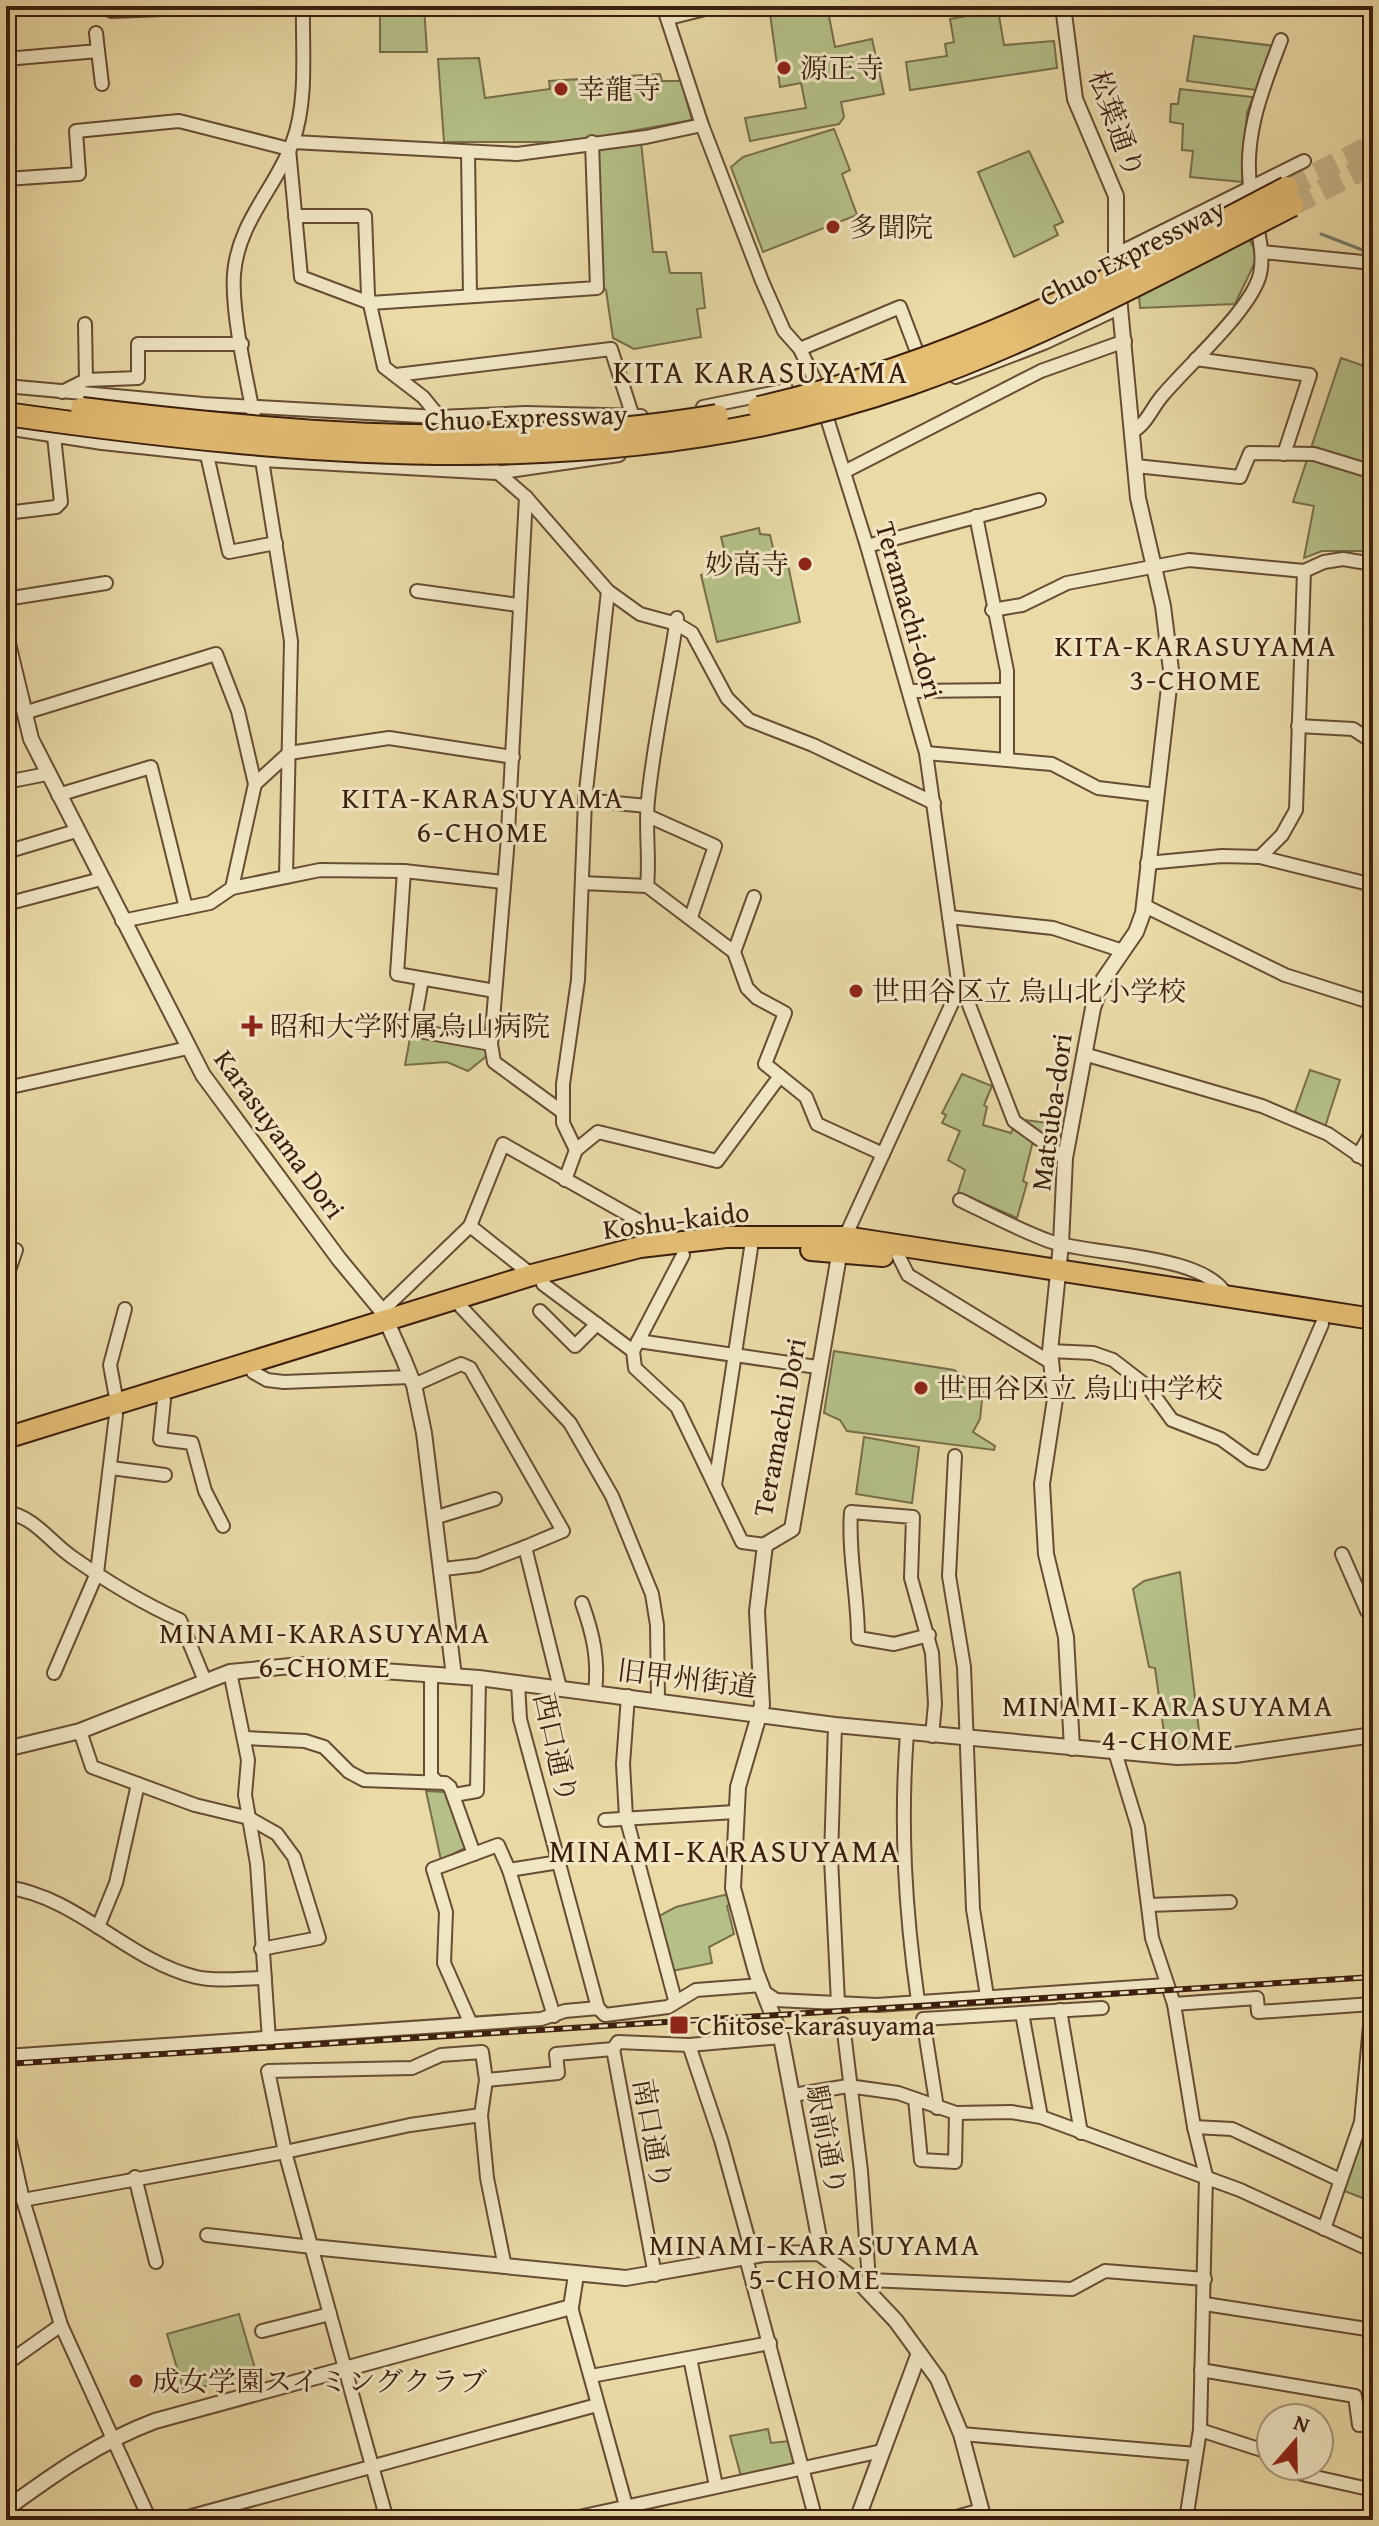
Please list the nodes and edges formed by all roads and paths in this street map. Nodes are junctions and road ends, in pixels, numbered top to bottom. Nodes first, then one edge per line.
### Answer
1 (241, 6) edge
2 (303, 6) edge
3 (717, 6) edge
4 (1061, 7) edge
5 (111, 11) dead end
6 (666, 12) edge
7 (96, 33) dead end
8 (1281, 40) dead end
9 (98, 51) junction
10 (6, 59) edge
11 (102, 84) dead end
12 (702, 125) junction
13 (592, 142) junction
14 (291, 145) junction
15 (468, 152) junction
16 (1304, 161) dead end
17 (6, 179) edge
18 (1250, 187) junction
19 (295, 216) junction
20 (1262, 252) junction
21 (1373, 263) edge
22 (1116, 265) junction
23 (470, 296) junction
24 (370, 303) junction
25 (1121, 307) junction
26 (85, 324) dead end
27 (1125, 341) junction
28 (242, 344) junction
29 (800, 349) junction
30 (917, 352) junction
31 (1196, 359) junction
32 (396, 375) junction
33 (86, 380) junction
34 (816, 383) junction
35 (6, 386) edge
36 (66, 393) junction
37 (6, 399) edge
38 (252, 406) junction
39 (6, 414) edge
40 (439, 417) junction
41 (633, 417) junction
42 (827, 418) junction
43 (6, 428) edge
44 (1132, 432) junction
45 (54, 436) junction
46 (1284, 454) junction
47 (207, 455) junction
48 (262, 460) junction
49 (1136, 466) junction
50 (844, 472) junction
51 (1373, 472) edge
52 (496, 473) junction
53 (526, 497) junction
54 (1039, 500) dead end
55 (6, 513) edge
56 (976, 516) junction
57 (276, 543) junction
58 (867, 546) junction
59 (1373, 564) edge
60 (1154, 565) junction
61 (1304, 571) junction
62 (106, 583) dead end
63 (417, 591) dead end
64 (608, 591) junction
65 (6, 599) edge
66 (518, 605) junction
67 (992, 610) junction
68 (677, 621) junction
69 (6, 635) edge
70 (1007, 690) junction
71 (910, 691) junction
72 (24, 713) junction
73 (1298, 726) junction
74 (1373, 742) edge
75 (289, 753) junction
76 (926, 753) junction
77 (513, 757) junction
78 (1007, 760) junction
79 (47, 774) junction
80 (6, 782) edge
81 (255, 784) junction
82 (58, 795) junction
83 (1156, 795) junction
84 (585, 800) junction
85 (934, 803) junction
86 (647, 811) junction
87 (76, 831) junction
88 (6, 852) edge
89 (1260, 857) junction
90 (1147, 863) junction
91 (404, 871) junction
92 (286, 877) junction
93 (101, 879) junction
94 (503, 882) junction
95 (582, 883) junction
96 (1373, 885) edge
97 (647, 886) junction
98 (232, 888) junction
99 (754, 897) dead end
100 (6, 904) edge
101 (1145, 906) junction
102 (186, 908) junction
103 (691, 917) junction
104 (949, 917) junction
105 (122, 921) junction
106 (1123, 951) junction
107 (734, 952) junction
108 (422, 979) junction
109 (959, 988) junction
110 (495, 991) junction
111 (1373, 1003) edge
112 (491, 1044) junction
113 (188, 1048) junction
114 (1084, 1054) junction
115 (780, 1076) junction
116 (6, 1088) edge
117 (561, 1111) junction
118 (1373, 1130) edge
119 (576, 1150) junction
120 (883, 1154) junction
121 (1358, 1156) junction
122 (1065, 1158) junction
123 (1373, 1165) edge
124 (565, 1180) junction
125 (960, 1200) dead end
126 (470, 1226) junction
127 (841, 1244) junction
128 (1061, 1244) junction
129 (751, 1248) junction
130 (680, 1249) junction
131 (16, 1250) dead end
132 (899, 1257) junction
133 (1058, 1274) junction
134 (6, 1279) edge
135 (537, 1279) junction
136 (1227, 1296) junction
137 (461, 1307) junction
138 (125, 1309) dead end
139 (540, 1311) dead end
140 (1373, 1319) edge
141 (385, 1320) junction
142 (597, 1324) junction
143 (1322, 1324) junction
144 (1373, 1332) edge
145 (635, 1346) junction
146 (735, 1355) junction
147 (1050, 1357) junction
148 (817, 1367) junction
149 (253, 1372) junction
150 (412, 1381) junction
151 (164, 1400) junction
152 (116, 1409) junction
153 (6, 1438) edge
154 (6, 1450) edge
155 (955, 1456) dead end
156 (111, 1468) junction
157 (165, 1475) dead end
158 (715, 1485) junction
159 (495, 1499) dead end
160 (6, 1512) edge
161 (437, 1517) junction
162 (223, 1526) dead end
163 (765, 1545) junction
164 (525, 1547) junction
165 (1342, 1554) dead end
166 (444, 1569) junction
167 (97, 1573) junction
168 (582, 1603) dead end
169 (1373, 1609) edge
170 (929, 1635) junction
171 (230, 1672) junction
172 (54, 1673) dead end
173 (431, 1674) junction
174 (454, 1676) junction
175 (479, 1678) junction
176 (205, 1681) junction
177 (518, 1683) junction
178 (560, 1688) junction
179 (595, 1692) junction
180 (628, 1696) junction
181 (658, 1700) junction
182 (759, 1713) junction
183 (835, 1725) junction
184 (80, 1731) junction
185 (907, 1733) junction
186 (1373, 1735) edge
187 (932, 1736) junction
188 (246, 1738) junction
189 (968, 1740) junction
190 (1072, 1748) junction
191 (6, 1749) edge
192 (1115, 1752) junction
193 (437, 1782) junction
194 (138, 1784) junction
195 (454, 1795) junction
196 (735, 1812) junction
197 (626, 1817) junction
198 (249, 1818) junction
199 (605, 1820) dead end
200 (474, 1854) junction
201 (559, 1862) junction
202 (509, 1870) junction
203 (6, 1887) edge
204 (1230, 1902) dead end
205 (1149, 1905) junction
206 (98, 1927) junction
207 (261, 1949) junction
208 (265, 1978) junction
209 (1166, 1985) junction
210 (763, 1989) junction
211 (987, 1996) junction
212 (675, 2000) junction
213 (918, 2001) junction
214 (838, 2003) junction
215 (1174, 2004) junction
216 (598, 2008) junction
217 (1102, 2008) dead end
218 (1060, 2010) junction
219 (1022, 2013) junction
220 (554, 2016) junction
221 (471, 2024) junction
222 (843, 2024) dead end
223 (781, 2037) junction
224 (269, 2040) junction
225 (689, 2045) junction
226 (613, 2049) junction
227 (6, 2056) edge
228 (486, 2080) junction
229 (848, 2086) junction
230 (793, 2095) junction
231 (915, 2099) junction
232 (937, 2108) junction
233 (956, 2113) junction
234 (481, 2115) junction
235 (1041, 2117) junction
236 (6, 2124) edge
237 (1194, 2127) junction
238 (1081, 2133) junction
239 (285, 2152) junction
240 (1206, 2176) junction
241 (135, 2177) junction
242 (1340, 2180) junction
243 (23, 2200) junction
244 (1324, 2229) junction
245 (207, 2235) dead end
246 (312, 2247) junction
247 (1373, 2251) edge
248 (819, 2253) junction
249 (749, 2257) junction
250 (156, 2262) dead end
251 (505, 2267) junction
252 (576, 2275) junction
253 (655, 2275) junction
254 (1205, 2279) junction
255 (866, 2283) junction
256 (1205, 2304) junction
257 (571, 2307) junction
258 (330, 2314) junction
259 (61, 2325) junction
260 (1373, 2330) edge
261 (262, 2331) dead end
262 (770, 2343) junction
263 (919, 2353) junction
264 (690, 2358) junction
265 (6, 2364) edge
266 (344, 2367) junction
267 (1201, 2370) junction
268 (591, 2376) junction
269 (597, 2405) junction
270 (1373, 2424) edge
271 (1200, 2430) junction
272 (961, 2434) junction
273 (112, 2437) junction
274 (1255, 2448) edge
275 (882, 2451) junction
276 (1196, 2454) junction
277 (373, 2466) junction
278 (805, 2468) junction
279 (1335, 2481) edge
280 (716, 2486) junction
281 (1373, 2490) edge
282 (625, 2506) junction
283 (6, 2509) edge
284 (983, 2515) edge
285 (150, 2520) edge
286 (177, 2520) edge
287 (387, 2520) edge
288 (565, 2520) edge
289 (630, 2520) edge
290 (816, 2520) edge
291 (857, 2520) edge
292 (946, 2520) edge
293 (1186, 2520) edge

1 - 5 street
2 - 14 street
3 - 6 street
4 - 22 street, 松葉通り
6 - 12 street, Teramachi-dori
7 - 9 street
8 - 18 street
9 - 10 street
9 - 11 street
12 - 13 street
12 - 29 street, Teramachi-dori
13 - 15 street
13 - 23 street
14 - 15 street
14 - 17 street
14 - 19 street
14 - 28 street
15 - 23 street
16 - 18 street
18 - 20 street
18 - 22 street
19 - 24 street
19 - 24 street
20 - 21 street
20 - 31 street
22 - 25 street, 松葉通り
22 - 30 street
23 - 24 street
24 - 32 street
25 - 27 street, 松葉通り
25 - 42 street
26 - 33 street
27 - 44 street, 松葉通り
27 - 50 street
28 - 33 street
28 - 38 street
29 - 30 street
29 - 34 street, Teramachi-dori
30 - 34 street
31 - 44 street
31 - 46 street
32 - 40 street
32 - 41 street
33 - 36 street
34 - 41 street
34 - 42 street, Teramachi-dori
35 - 36 street
36 - 38 street
37 - 39 highway, Chuo Expressway, bridge
38 - 40 street
38 - 48 street
40 - 41 street
40 - 52 street
42 - 50 street, Teramachi-dori
42 - 52 street
43 - 45 street
44 - 49 street, 松葉通り
45 - 47 street
45 - 55 street
46 - 49 street
46 - 51 street
47 - 48 street
47 - 57 street
48 - 52 street
48 - 57 street
49 - 60 street, 松葉通り
50 - 58 street, Teramachi-dori
52 - 53 street
53 - 64 street
53 - 66 street
54 - 56 street
56 - 58 street
56 - 67 street
57 - 75 street
58 - 71 street, Teramachi-dori
59 - 61 street
60 - 61 street
60 - 67 street
60 - 83 street, Matsuba-dori
61 - 73 street
62 - 65 street
63 - 66 street
64 - 68 street
64 - 84 street
66 - 77 street
67 - 70 street
68 - 85 street
68 - 86 street
69 - 72 street, Karasuyama Dori
70 - 71 street
70 - 78 street
71 - 76 street, Teramachi-dori
72 - 79 street, Karasuyama Dori
72 - 81 street
73 - 74 street
73 - 89 street
75 - 77 street
75 - 81 street
75 - 92 street
76 - 78 street
76 - 85 street, Teramachi-dori
77 - 94 street
78 - 83 street
79 - 80 street
79 - 82 street, Karasuyama Dori
81 - 98 street
82 - 87 street, Karasuyama Dori
82 - 102 street
83 - 90 street, Matsuba-dori
84 - 86 street
84 - 95 street
85 - 104 street, Teramachi-dori
86 - 97 street
86 - 103 street
87 - 88 street
87 - 93 street, Karasuyama Dori
89 - 90 street
89 - 96 street
90 - 101 street, Matsuba-dori
91 - 92 street
91 - 94 street
91 - 108 street
92 - 98 street
93 - 100 street
93 - 105 street, Karasuyama Dori
94 - 110 street
95 - 97 street
95 - 117 street
97 - 103 street
98 - 102 street
99 - 107 street
101 - 106 street, Matsuba-dori
101 - 111 street
102 - 105 street
103 - 107 street
104 - 106 street
104 - 109 street, Teramachi-dori
105 - 113 street, Karasuyama Dori
106 - 114 street, Matsuba-dori
107 - 115 street
108 - 110 street
108 - 112 street
109 - 120 street
109 - 122 street
110 - 112 street
112 - 117 street
113 - 116 street
113 - 141 street, Karasuyama Dori
114 - 121 street
114 - 122 street, Matsuba-dori
115 - 119 street
115 - 120 street
117 - 119 street
118 - 121 street
119 - 124 street
120 - 127 street
121 - 123 street
122 - 128 street, Matsuba-dori
124 - 126 street
124 - 130 street
125 - 128 street
126 - 135 street
126 - 141 street
127 - 129 highway, Koshu-kaido
127 - 130 highway, Koshu-kaido
127 - 132 highway, Koshu-kaido
127 - 133 highway, Koshu-kaido
127 - 148 street, Teramachi Dori
128 - 133 street, Matsuba-dori
128 - 136 street
129 - 130 highway, Koshu-kaido
129 - 146 street
130 - 135 highway, Koshu-kaido
130 - 145 street
131 - 134 street
132 - 133 highway, Koshu-kaido
132 - 147 street
133 - 136 highway, Koshu-kaido
133 - 143 highway, Koshu-kaido
133 - 147 street, Matsuba-dori
135 - 137 highway, Koshu-kaido
135 - 141 highway, Koshu-kaido
135 - 142 street
136 - 140 highway, Koshu-kaido
137 - 141 highway, Koshu-kaido
137 - 181 street
138 - 152 street
139 - 142 street
141 - 149 highway, Koshu-kaido
141 - 150 street, Karasuyama Dori
141 - 152 highway, Koshu-kaido
142 - 145 street
143 - 144 highway, Koshu-kaido
143 - 147 street
145 - 146 street
145 - 158 street
146 - 148 street
146 - 158 street
147 - 190 street, Matsuba-dori
148 - 163 street, Teramachi Dori
149 - 150 street
149 - 151 highway, Koshu-kaido
150 - 161 street, Karasuyama Dori
150 - 164 street
151 - 152 highway, Koshu-kaido
151 - 162 street
152 - 153 highway, Koshu-kaido
152 - 154 highway, Koshu-kaido
152 - 156 street
155 - 189 street
156 - 157 street
156 - 167 street
158 - 163 street
159 - 161 street
160 - 167 street
161 - 166 street, Karasuyama Dori
163 - 182 street, Teramachi Dori
164 - 166 street
164 - 178 street
165 - 169 street
166 - 174 street, Karasuyama Dori
167 - 172 street
167 - 176 street
168 - 179 street
170 - 170 street
170 - 187 street
171 - 173 street, 旧甲州街道
171 - 176 street, 旧甲州街道
171 - 188 street
173 - 174 street, 旧甲州街道
173 - 193 street
174 - 175 street, 旧甲州街道
175 - 177 street, 旧甲州街道
175 - 195 street
176 - 184 street, 旧甲州街道
177 - 178 street, 旧甲州街道
177 - 201 street, 西口通り
178 - 179 street, 旧甲州街道
179 - 180 street, 旧甲州街道
180 - 181 street, 旧甲州街道
180 - 197 street
181 - 182 street, 旧甲州街道
182 - 183 street, 旧甲州街道
182 - 196 street
183 - 185 street, 旧甲州街道
183 - 214 street
184 - 191 street, 旧甲州街道
184 - 194 street
185 - 187 street, 旧甲州街道
185 - 213 street
186 - 192 street, 旧甲州街道
187 - 189 street, 旧甲州街道
188 - 193 street
188 - 198 street
189 - 190 street, 旧甲州街道
189 - 211 street
190 - 192 street, 旧甲州街道
192 - 205 street
193 - 195 street
194 - 198 street
194 - 206 street
195 - 200 street
196 - 197 street
196 - 210 street
197 - 199 street
197 - 212 street
198 - 207 street
198 - 207 street
200 - 202 street
200 - 221 street
201 - 202 street
201 - 216 street, 西口通り
202 - 220 street
203 - 206 street
204 - 205 street
205 - 209 street
206 - 208 street
207 - 208 street
208 - 224 street
209 - 211 street
209 - 215 street
210 - 212 street
210 - 214 street
210 - 223 street, 駅前通り
211 - 213 street
212 - 216 street
213 - 214 street
215 - 237 street
215 - 242 street
216 - 220 street
217 - 218 street
218 - 219 street
218 - 238 street
219 - 232 street
219 - 235 street
220 - 221 street
221 - 224 street
222 - 229 street
223 - 225 street
223 - 230 street, 駅前通り
224 - 227 street
225 - 226 street
225 - 249 street
226 - 228 street
226 - 253 street, 南口通り
228 - 234 street
228 - 239 street
229 - 230 street
229 - 231 street
229 - 255 street
230 - 248 street, 駅前通り
231 - 232 street
231 - 233 street
232 - 233 street
233 - 235 street
234 - 239 street
234 - 251 street
235 - 238 street
236 - 243 street
237 - 240 street
237 - 242 street
238 - 240 street
239 - 241 street
239 - 246 street
240 - 244 street
240 - 254 street
241 - 243 street
241 - 250 street
242 - 244 street
243 - 259 street
244 - 247 street
245 - 246 street
246 - 251 street
246 - 258 street
248 - 249 street
248 - 255 street
249 - 253 street
249 - 262 street
251 - 252 street
252 - 253 street
252 - 257 street
254 - 255 street
254 - 256 street
255 - 263 street
256 - 260 street
256 - 267 street
257 - 266 street
257 - 268 street
258 - 261 street
258 - 266 street
259 - 265 street
259 - 273 street
262 - 264 street
262 - 278 street
263 - 272 street
263 - 275 street
264 - 268 street
264 - 280 street
266 - 273 street
266 - 277 street
267 - 270 street
267 - 271 street
268 - 269 street
269 - 277 street
269 - 282 street
271 - 274 street
271 - 276 street
272 - 276 street
272 - 284 street
273 - 283 street
273 - 285 street
275 - 278 street
275 - 291 street
276 - 293 street
277 - 286 street
277 - 287 street
278 - 280 street
278 - 290 street
279 - 281 street
280 - 282 street
282 - 288 street
282 - 289 street
284 - 292 street

